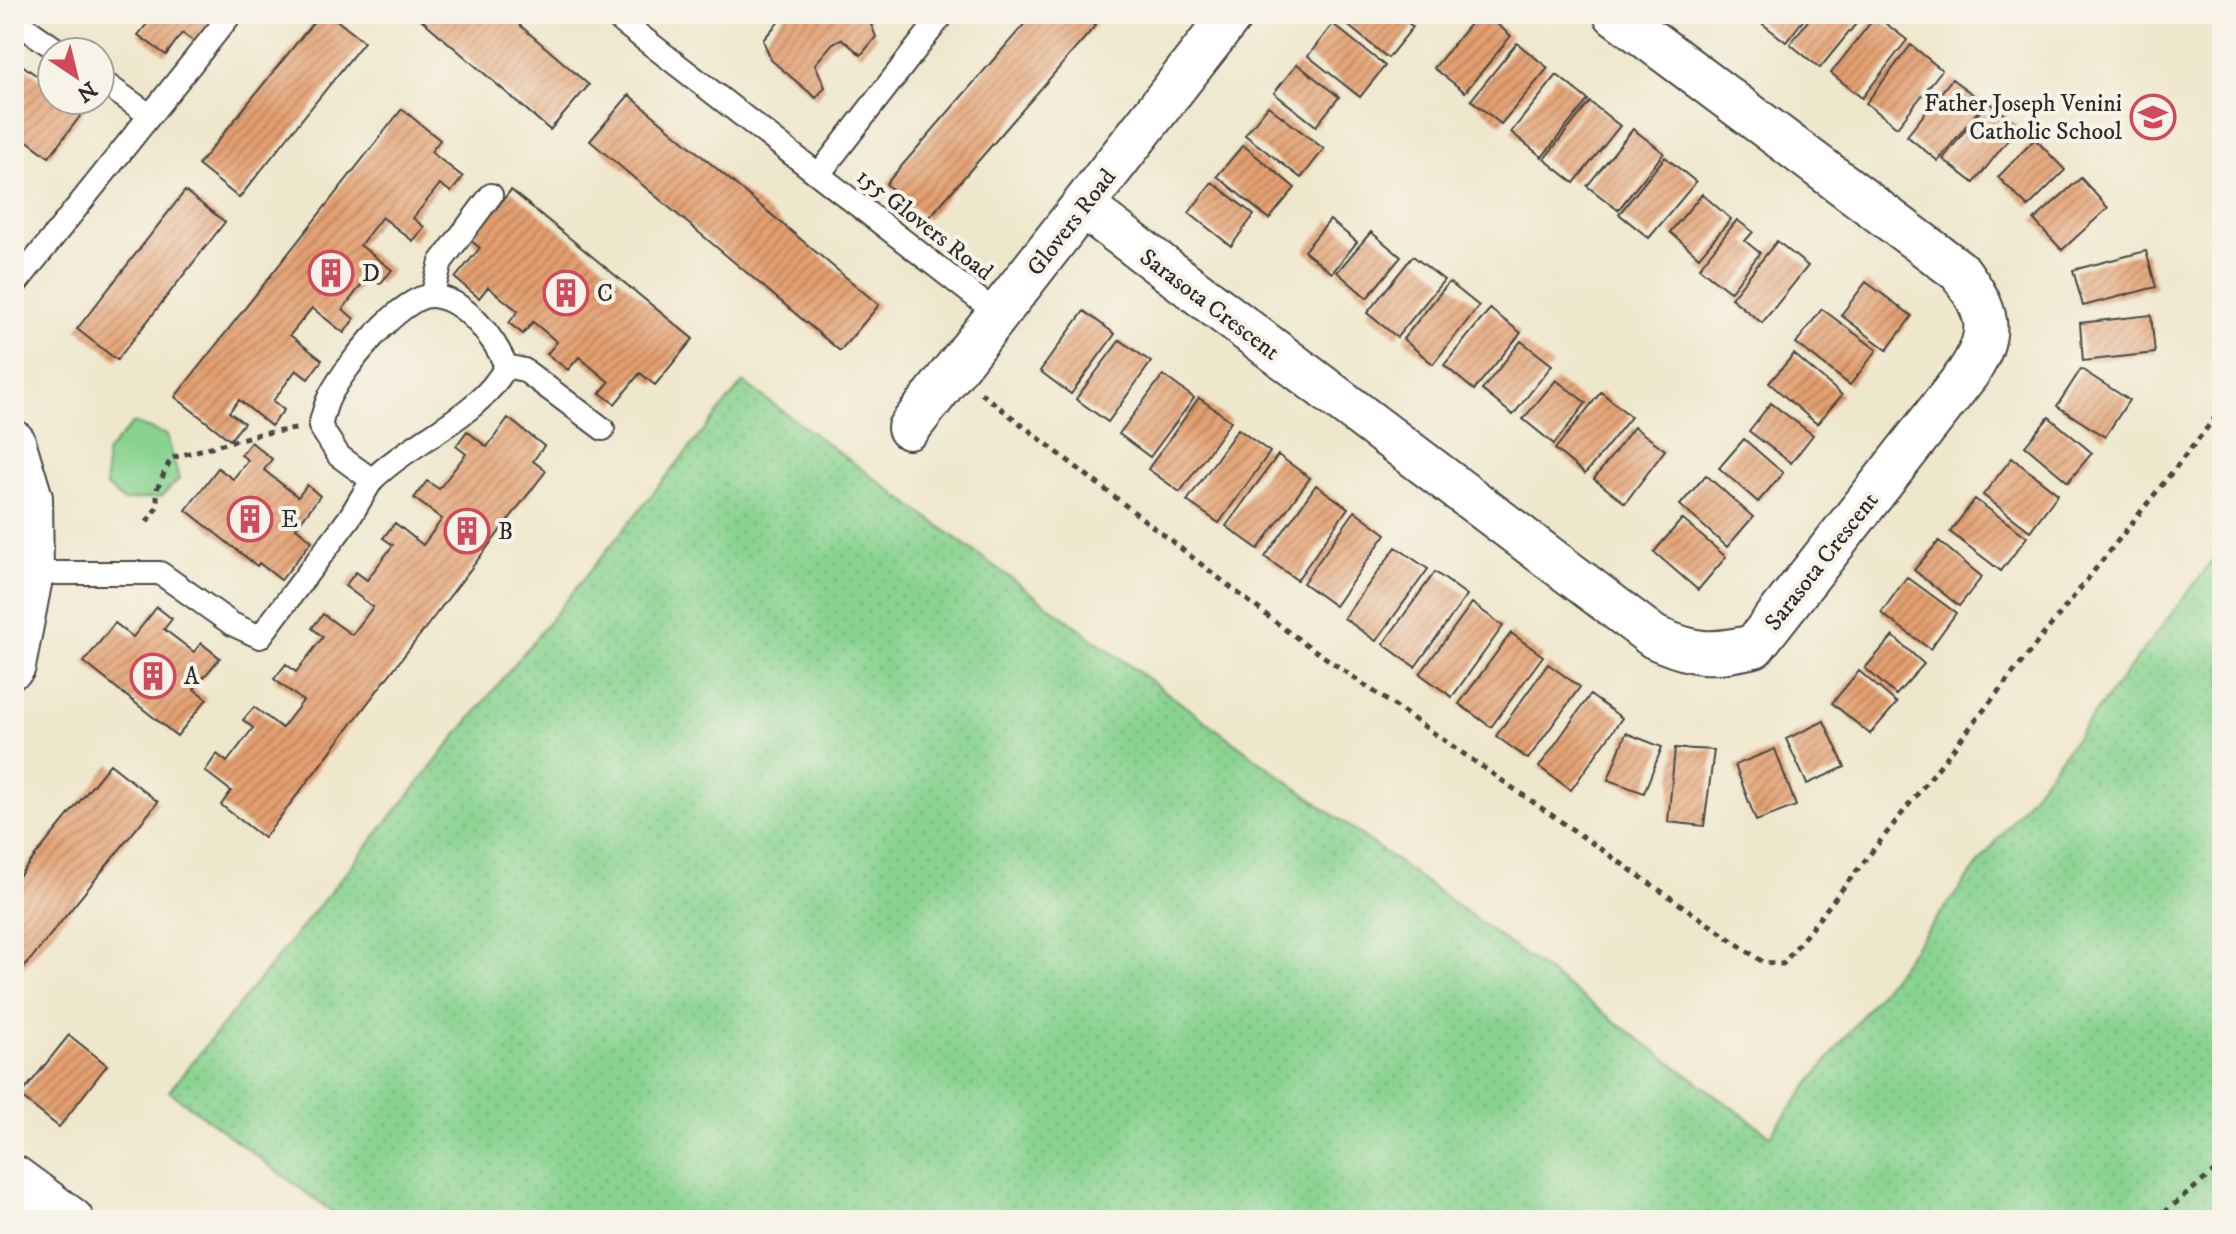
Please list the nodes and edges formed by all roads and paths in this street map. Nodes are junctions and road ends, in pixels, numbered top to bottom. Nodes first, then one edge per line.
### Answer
1 (231, 14) edge
2 (612, 14) edge
3 (943, 14) edge
4 (1232, 14) edge
5 (1615, 14) edge
6 (14, 20) edge
7 (37, 36) edge
8 (116, 91) edge
9 (148, 114) junction
10 (819, 174) junction
11 (491, 195) dead end
12 (1084, 207) junction
13 (14, 286) edge
14 (432, 296) junction
15 (999, 315) junction
16 (506, 366) junction
17 (954, 371) junction
18 (2222, 409) edge
19 (320, 426) junction
20 (909, 428) dead end
21 (603, 429) dead end
22 (14, 442) edge
23 (372, 480) junction
24 (147, 522) dead end
25 (32, 573) junction
26 (14, 666) edge
27 (2222, 1165) edge
28 (14, 1178) edge
29 (71, 1220) edge
30 (2155, 1220) edge

1 - 9 lane
2 - 10 lane, 155 Glovers Road
3 - 10 lane, 155 Glovers Road
4 - 12 street, Glovers Road
5 - 12 street, Sarasota Crescent
6 - 7 lane
8 - 9 lane
9 - 13 lane
10 - 15 lane, 155 Glovers Road
11 - 14 lane
12 - 15 street, Glovers Road
14 - 16 lane
14 - 19 lane
15 - 17 street, Glovers Road
16 - 21 lane
16 - 23 lane
17 - 18 path
17 - 20 street, Glovers Road
19 - 23 lane
19 - 24 path
22 - 25 street
23 - 25 lane
25 - 26 street
27 - 30 path
28 - 29 main road

